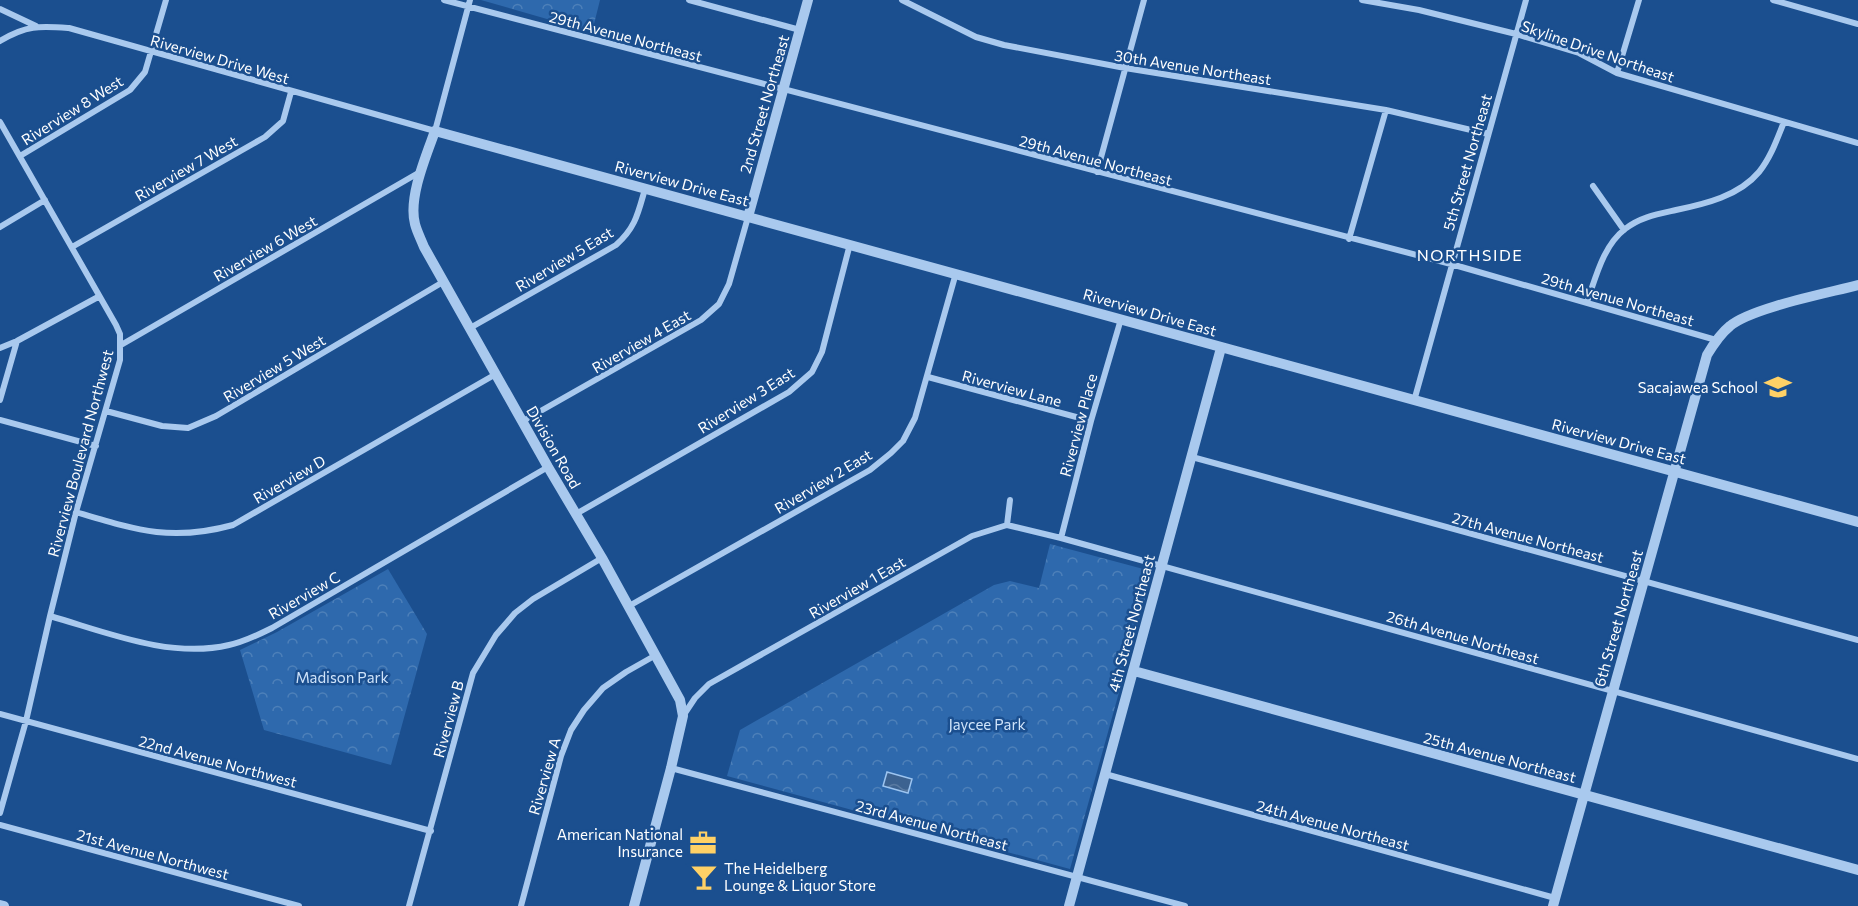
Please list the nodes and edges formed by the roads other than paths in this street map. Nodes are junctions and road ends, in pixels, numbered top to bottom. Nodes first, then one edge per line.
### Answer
1 (166, 0) edge
2 (444, 0) edge
3 (689, 0) edge
4 (808, 0) edge
5 (902, 0) edge
6 (1144, 0) edge
7 (1362, 0) edge
8 (1526, 0) edge
9 (1639, 0) edge
10 (1773, 0) edge
11 (469, 3) edge
12 (0, 9) edge
13 (1858, 24) edge
14 (36, 26) junction
15 (800, 30) junction
16 (1516, 34) junction
17 (0, 41) edge
18 (152, 52) junction
19 (1125, 68) junction
20 (1617, 73) junction
21 (783, 91) junction
22 (291, 92) junction
23 (1386, 110) junction
24 (0, 122) edge
25 (1784, 122) junction
26 (435, 131) junction
27 (1488, 134) junction
28 (1858, 143) edge
29 (20, 156) junction
30 (421, 172) junction
31 (1097, 172) junction
32 (1593, 186) dead end
33 (645, 189) junction
34 (45, 200) junction
35 (748, 217) junction
36 (0, 227) edge
37 (1624, 230) junction
38 (1349, 239) junction
39 (850, 244) junction
40 (72, 247) junction
41 (1451, 264) junction
42 (956, 273) junction
43 (443, 282) junction
44 (1858, 285) edge
45 (98, 297) junction
46 (1587, 302) junction
47 (1121, 319) junction
48 (470, 328) junction
49 (1716, 340) junction
50 (17, 341) junction
51 (121, 345) junction
52 (0, 348) edge
53 (1221, 348) junction
54 (496, 374) junction
55 (928, 377) junction
56 (0, 400) edge
57 (1414, 401) junction
58 (106, 411) junction
59 (0, 420) edge
60 (523, 421) junction
61 (1091, 421) junction
62 (96, 446) junction
63 (1192, 457) junction
64 (548, 467) junction
65 (1674, 471) junction
66 (1010, 500) dead end
67 (76, 512) junction
68 (576, 514) junction
69 (1858, 522) edge
70 (1006, 525) junction
71 (1061, 538) junction
72 (602, 558) junction
73 (1162, 566) junction
74 (1643, 582) junction
75 (629, 606) junction
76 (50, 616) junction
77 (1858, 640) edge
78 (656, 655) junction
79 (1134, 671) junction
80 (1613, 692) junction
81 (0, 714) edge
82 (683, 716) junction
83 (26, 721) junction
84 (1858, 759) edge
85 (672, 768) junction
86 (1105, 774) junction
87 (1584, 795) junction
88 (0, 813) edge
89 (0, 825) edge
90 (430, 831) junction
91 (1858, 870) edge
92 (1077, 876) junction
93 (1554, 902) edge
94 (299, 906) edge
95 (409, 906) edge
96 (521, 906) edge
97 (634, 906) edge
98 (1069, 906) edge
99 (1185, 906) edge

1 - 18 street, Riverview 8 West
2 - 11 street, 29th Avenue Northeast
3 - 15 street
4 - 15 street, 2nd Street Northeast
5 - 19 street, 30th Avenue Northeast
6 - 19 street
7 - 16 street, Skyline Drive Northeast
8 - 16 street, 5th Street Northeast
9 - 20 street
10 - 13 street
11 - 21 street, 29th Avenue Northeast
11 - 26 street, Division Road
12 - 14 street
14 - 17 street, Riverview Drive West
14 - 18 street, Riverview Drive West
15 - 21 street, 2nd Street Northeast
16 - 20 street, Skyline Drive Northeast
16 - 27 street, 5th Street Northeast
18 - 22 street, Riverview Drive West
18 - 29 street, Riverview 8 West
19 - 23 street, 30th Avenue Northeast
19 - 31 street
20 - 25 street, Skyline Drive Northeast
21 - 31 street, 29th Avenue Northeast
21 - 35 street, 2nd Street Northeast
22 - 26 street, Riverview Drive West
22 - 40 street, Riverview 7 West
23 - 27 street, 30th Avenue Northeast
23 - 38 street
24 - 29 street, Riverview Boulevard Northwest
25 - 28 street, Skyline Drive Northeast
25 - 37 street
26 - 30 street, Division Road
26 - 33 street, Riverview Drive East
27 - 41 street, 5th Street Northeast
29 - 34 street, Riverview Boulevard Northwest
30 - 43 street, Division Road
30 - 51 street, Riverview 6 West
31 - 38 street, 29th Avenue Northeast
32 - 37 street
33 - 35 street, Riverview Drive East
33 - 48 street, Riverview 5 East
34 - 36 street
34 - 40 street, Riverview Boulevard Northwest
35 - 39 street, Riverview Drive East
35 - 60 street, Riverview 4 East
37 - 46 street
38 - 41 street, 29th Avenue Northeast
39 - 42 street, Riverview Drive East
39 - 68 street, Riverview 3 East
40 - 45 street, Riverview Boulevard Northwest
41 - 46 street, 29th Avenue Northeast
41 - 57 street, 5th Street Northeast
42 - 47 street, Riverview Drive East
42 - 55 street, Riverview 2 East
43 - 48 street, Division Road
43 - 58 street, Riverview 5 West
44 - 49 street
45 - 50 street
45 - 51 street, Riverview Boulevard Northwest
46 - 49 street, 29th Avenue Northeast
47 - 53 street, Riverview Drive East
47 - 61 street, Riverview Place
48 - 54 street, Division Road
49 - 65 street, 6th Street Northeast
50 - 52 street
50 - 56 street
51 - 58 street, Riverview Boulevard Northwest
53 - 57 street, Riverview Drive East
53 - 63 street, 4th Street Northeast
54 - 60 street, Division Road
54 - 67 street, Riverview D
55 - 61 street, Riverview Lane
55 - 75 street, Riverview 2 East
57 - 65 street, Riverview Drive East
58 - 62 street, Riverview Boulevard Northwest
59 - 62 street
60 - 64 street, Division Road
61 - 71 street, Riverview Place
62 - 67 street, Riverview Boulevard Northwest
63 - 73 street, 4th Street Northeast
63 - 74 street, 27th Avenue Northeast
64 - 68 street, Division Road
64 - 76 street, Riverview C
65 - 69 street, Riverview Drive East
65 - 74 street, 6th Street Northeast
66 - 70 street
67 - 76 street, Riverview Boulevard Northwest
68 - 72 street, Division Road
70 - 71 street
70 - 82 street, Riverview 1 East
71 - 73 street, 26th Avenue Northeast
72 - 75 street, Division Road
72 - 90 street, Riverview B
73 - 79 street, 4th Street Northeast
73 - 80 street, 26th Avenue Northeast
74 - 77 street, 27th Avenue Northeast
74 - 80 street, 6th Street Northeast
75 - 78 street, Division Road
76 - 83 street, Riverview Boulevard Northwest
78 - 82 street, Division Road
78 - 96 street, Riverview A
79 - 86 street, 4th Street Northeast
79 - 87 street, 25th Avenue Northeast
80 - 84 street, 26th Avenue Northeast
80 - 87 street, 6th Street Northeast
81 - 83 street, 22nd Avenue Northwest
82 - 85 street
83 - 88 street, Riverview Boulevard Northwest
83 - 90 street, 22nd Avenue Northwest
85 - 92 street, 23rd Avenue Northeast
85 - 97 street
86 - 92 street, 4th Street Northeast
86 - 93 street, 24th Avenue Northeast
87 - 91 street, 25th Avenue Northeast
87 - 93 street, 6th Street Northeast
89 - 94 street, 21st Avenue Northwest
90 - 95 street, Riverview B
92 - 98 street, 4th Street Northeast
92 - 99 street, 23rd Avenue Northeast

